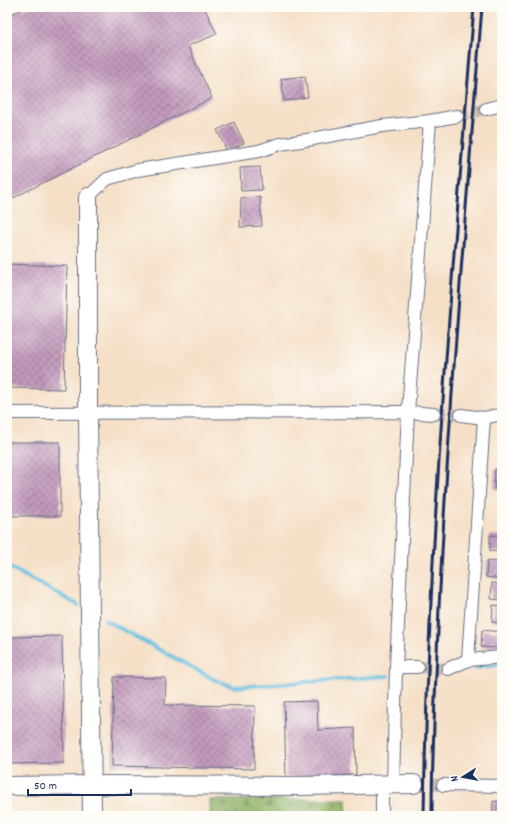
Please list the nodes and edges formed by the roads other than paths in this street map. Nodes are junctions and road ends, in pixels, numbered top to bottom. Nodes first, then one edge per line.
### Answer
1 (502, 105) edge
2 (486, 109) tunnel mouth
3 (457, 116) tunnel mouth
4 (430, 121) junction
5 (88, 197) joint
6 (408, 412) junction
7 (7, 413) edge
8 (88, 413) junction
9 (434, 414) tunnel mouth
10 (502, 414) edge
11 (461, 415) tunnel mouth
12 (484, 418) junction
13 (502, 657) edge
14 (468, 660) junction
15 (396, 667) junction
16 (418, 667) tunnel mouth
17 (448, 669) tunnel mouth
18 (388, 784) junction
19 (414, 784) tunnel mouth
20 (92, 785) junction
21 (443, 785) tunnel mouth
22 (7, 786) edge
23 (502, 786) edge
24 (92, 816) edge
25 (382, 816) edge

1 - 2 street
3 - 4 street
4 - 5 street
4 - 6 street
5 - 8 street
6 - 8 street
6 - 9 street
6 - 15 street
7 - 8 street
8 - 20 street
10 - 12 street
11 - 12 street
12 - 14 street
13 - 14 street
14 - 17 street
15 - 16 street
15 - 18 street
18 - 19 street
18 - 20 street
18 - 25 street
20 - 22 street
20 - 24 street
21 - 23 street

